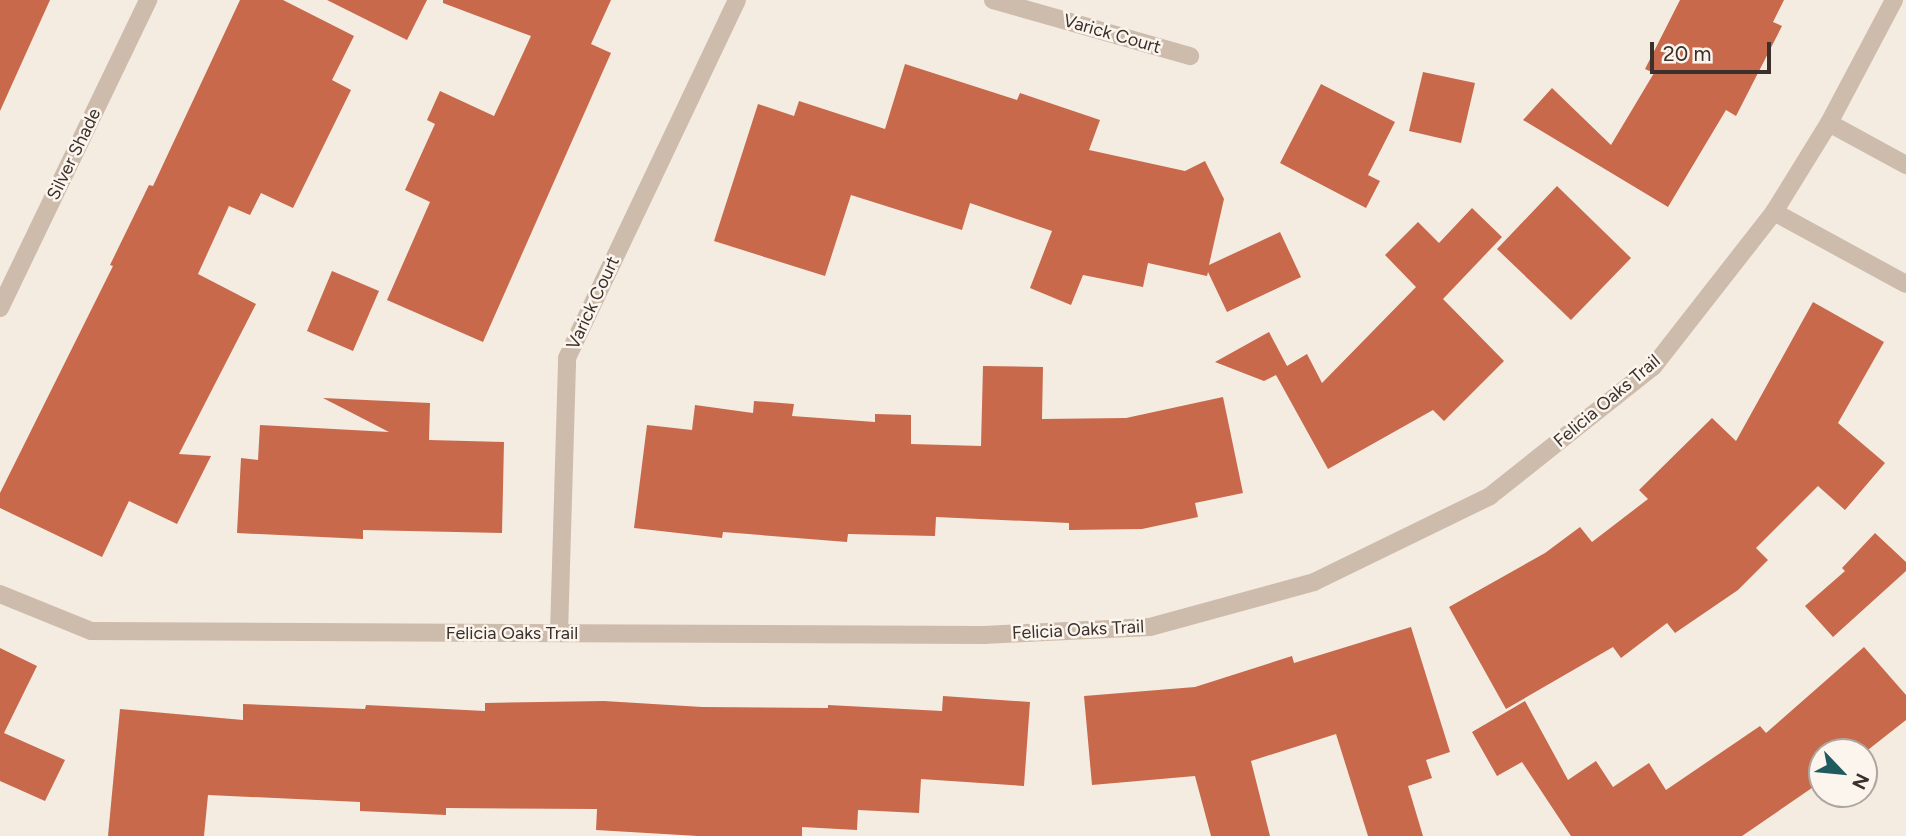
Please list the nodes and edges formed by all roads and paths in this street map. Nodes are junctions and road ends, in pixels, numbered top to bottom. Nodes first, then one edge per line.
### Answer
1 (148, 0) edge
2 (737, 0) edge
3 (993, 0) edge
4 (1894, 0) edge
5 (1190, 56) dead end
6 (1829, 123) junction
7 (1906, 165) edge
8 (1774, 212) junction
9 (1906, 284) edge
10 (0, 308) edge
11 (0, 594) edge
12 (559, 633) junction

1 - 10 street, Silver Shade
2 - 12 street, Varick Court
3 - 5 street, Varick Court
4 - 6 street, Felicia Oaks Trail
6 - 7 street
6 - 8 street, Felicia Oaks Trail
8 - 9 street
8 - 12 street, Felicia Oaks Trail
11 - 12 street, Felicia Oaks Trail

